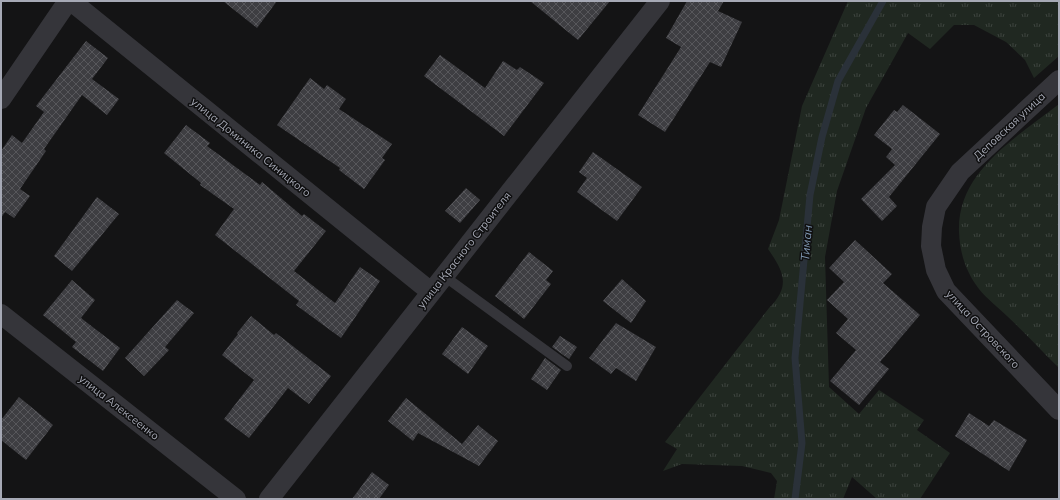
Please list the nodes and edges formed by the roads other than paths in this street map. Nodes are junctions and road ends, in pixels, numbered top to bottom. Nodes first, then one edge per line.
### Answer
1 (69, 1) edge
2 (660, 1) edge
3 (1059, 80) edge
4 (1, 99) edge
5 (960, 172) joint
6 (444, 276) junction
7 (431, 292) junction
8 (1, 314) edge
9 (567, 366) dead end
10 (1059, 410) edge
11 (236, 499) edge
12 (269, 499) edge

1 - 4 street
1 - 7 street, улица Доминика Синицкого
2 - 6 street, улица Красного Строителя
3 - 5 street, Деповская улица
5 - 10 street, улица Островского
6 - 7 street, улица Красного Строителя
6 - 9 lane
7 - 12 street, улица Красного Строителя
8 - 11 street, улица Алексеенко

